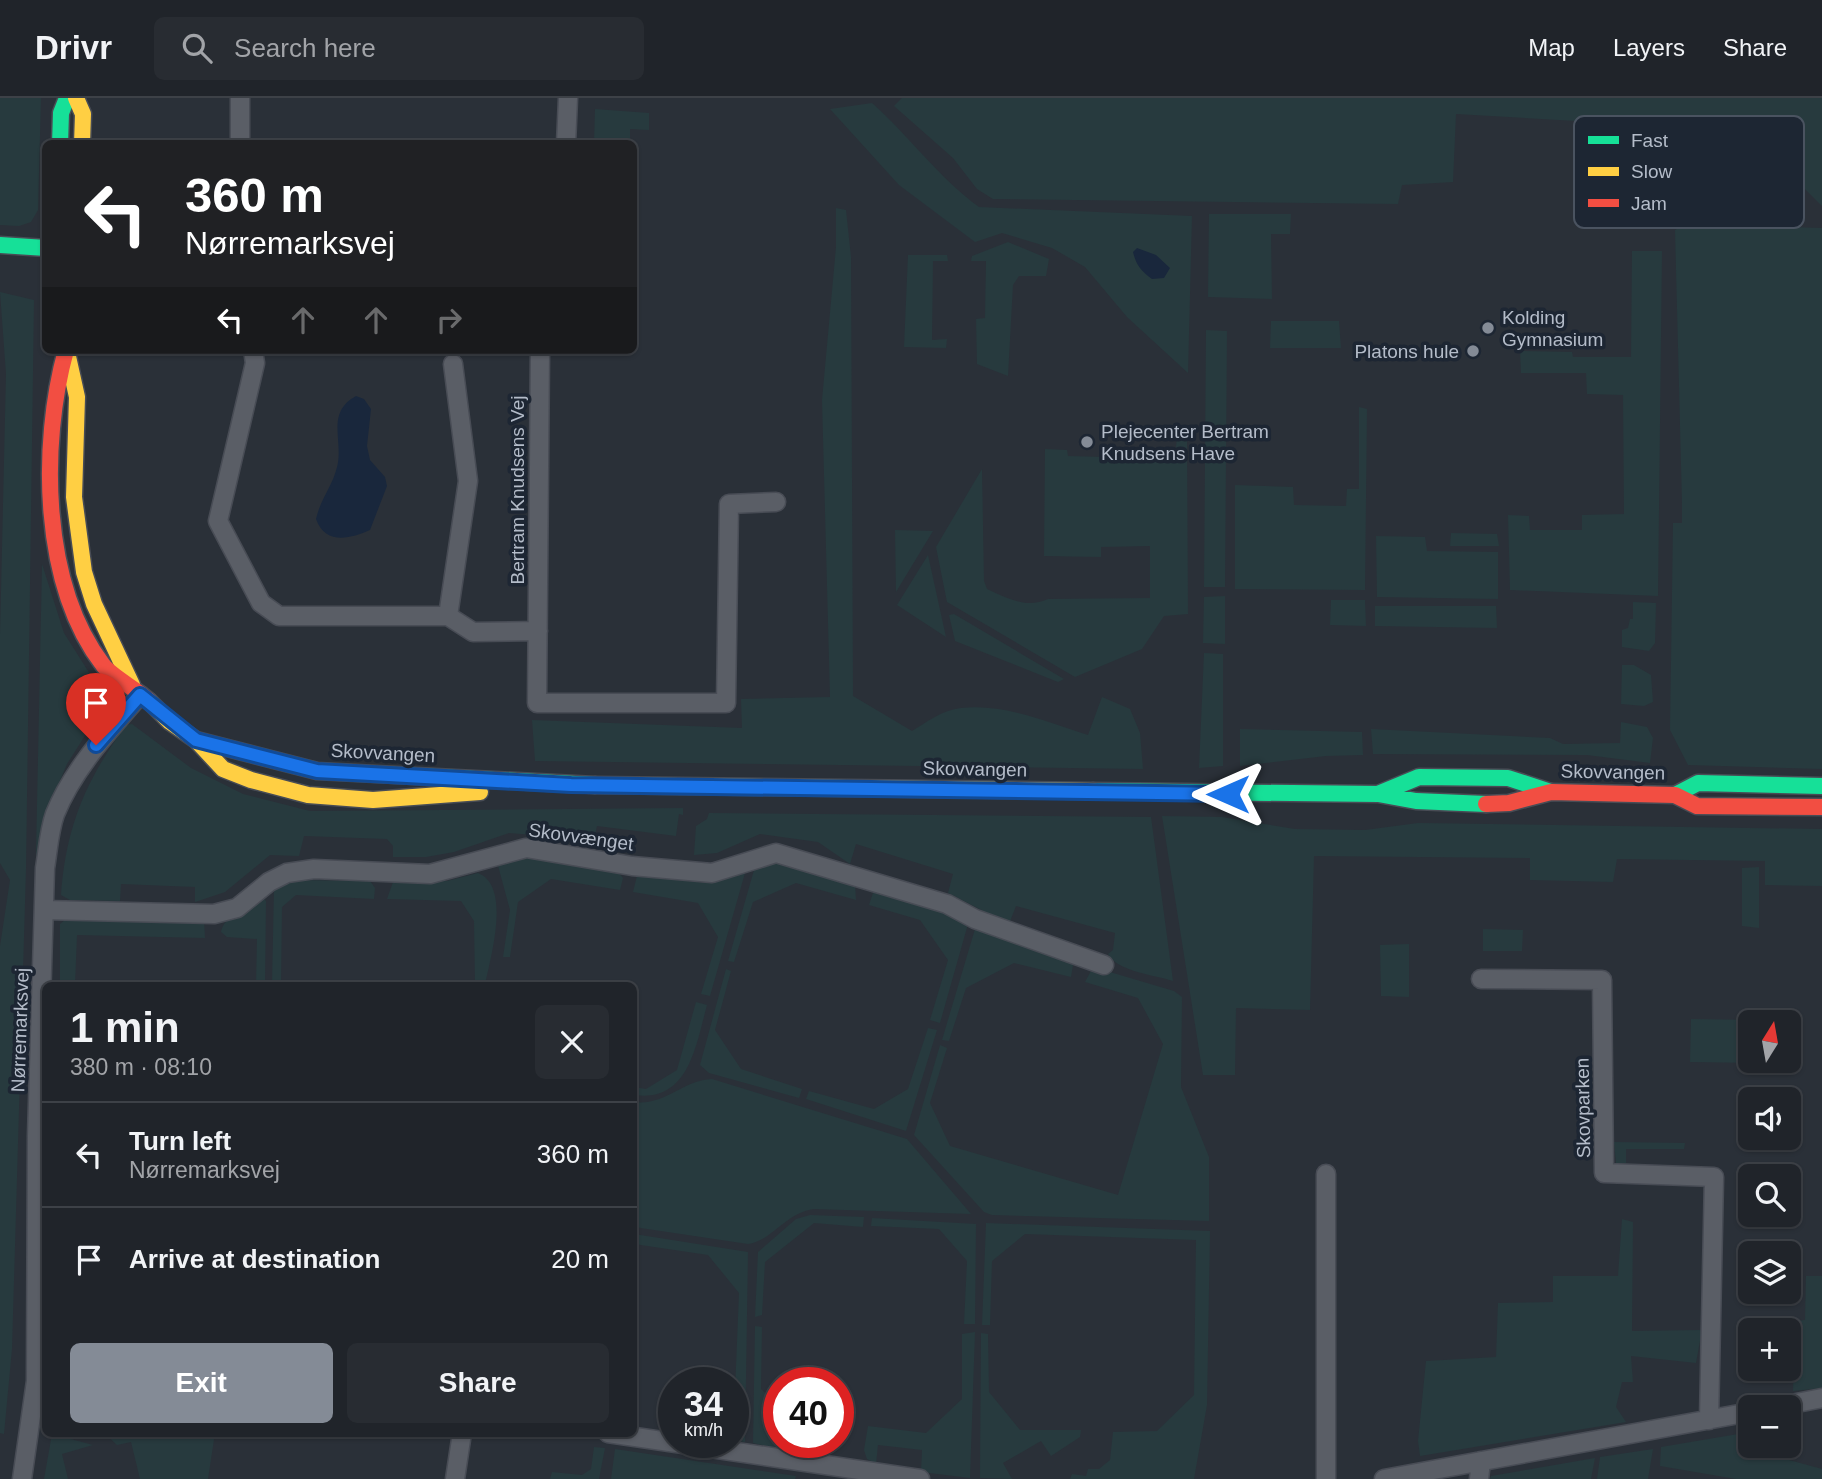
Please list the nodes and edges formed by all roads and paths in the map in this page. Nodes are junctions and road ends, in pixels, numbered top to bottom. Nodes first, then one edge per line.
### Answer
1 (67, 98) edge
2 (76, 98) edge
3 (240, 98) edge
4 (568, 98) edge
5 (60, 140) edge
6 (82, 140) edge
7 (240, 140) edge
8 (566, 140) edge
9 (0, 245) edge
10 (42, 248) edge
11 (65, 354) edge
12 (67, 354) edge
13 (254, 354) edge
14 (540, 354) edge
15 (453, 364) dead end
16 (776, 502) dead end
17 (447, 615) junction
18 (537, 631) junction
19 (136, 690) junction
20 (196, 740) junction
21 (571, 785) junction
22 (1822, 786) edge
23 (1551, 792) junction
24 (1378, 794) junction
25 (1675, 795) junction
26 (1822, 807) edge
27 (44, 910) junction
28 (1104, 965) dead end
29 (1481, 979) dead end
30 (1326, 1174) dead end
31 (41, 1343) edge
32 (1822, 1398) edge
33 (1801, 1402) edge
34 (1738, 1414) edge
35 (1709, 1420) junction
36 (461, 1437) edge
37 (631, 1437) edge
38 (1480, 1470) edge
39 (837, 1473) edge
40 (22, 1479) edge
41 (455, 1479) edge
42 (920, 1479) edge
43 (1326, 1479) edge
44 (1384, 1479) edge

1 - 5 street
2 - 6 street
3 - 7 street
4 - 8 street
9 - 10 street
11 - 19 street, Skovvangen
12 - 19 street, Skovvangen
13 - 17 street
14 - 18 street, Bertram Knudsens Vej
15 - 17 street
16 - 18 street, Bertram Knudsens Vej
17 - 18 street
19 - 20 street, Skovvangen
19 - 27 street, Nørremarksvej
20 - 21 street, Skovvangen
20 - 21 street, Skovvangen
21 - 24 street, Skovvangen
22 - 25 street, Skovvangen
23 - 24 street, Skovvangen
23 - 24 street, Skovvangen
23 - 25 street, Skovvangen
25 - 26 street, Skovvangen
27 - 28 street, Skovvænget
27 - 31 street, Nørremarksvej
29 - 35 street, Skovparken
30 - 43 street
31 - 40 street, Nørremarksvej
32 - 33 street
34 - 35 street
35 - 38 street
36 - 41 street
37 - 39 street
38 - 44 street
39 - 42 street

